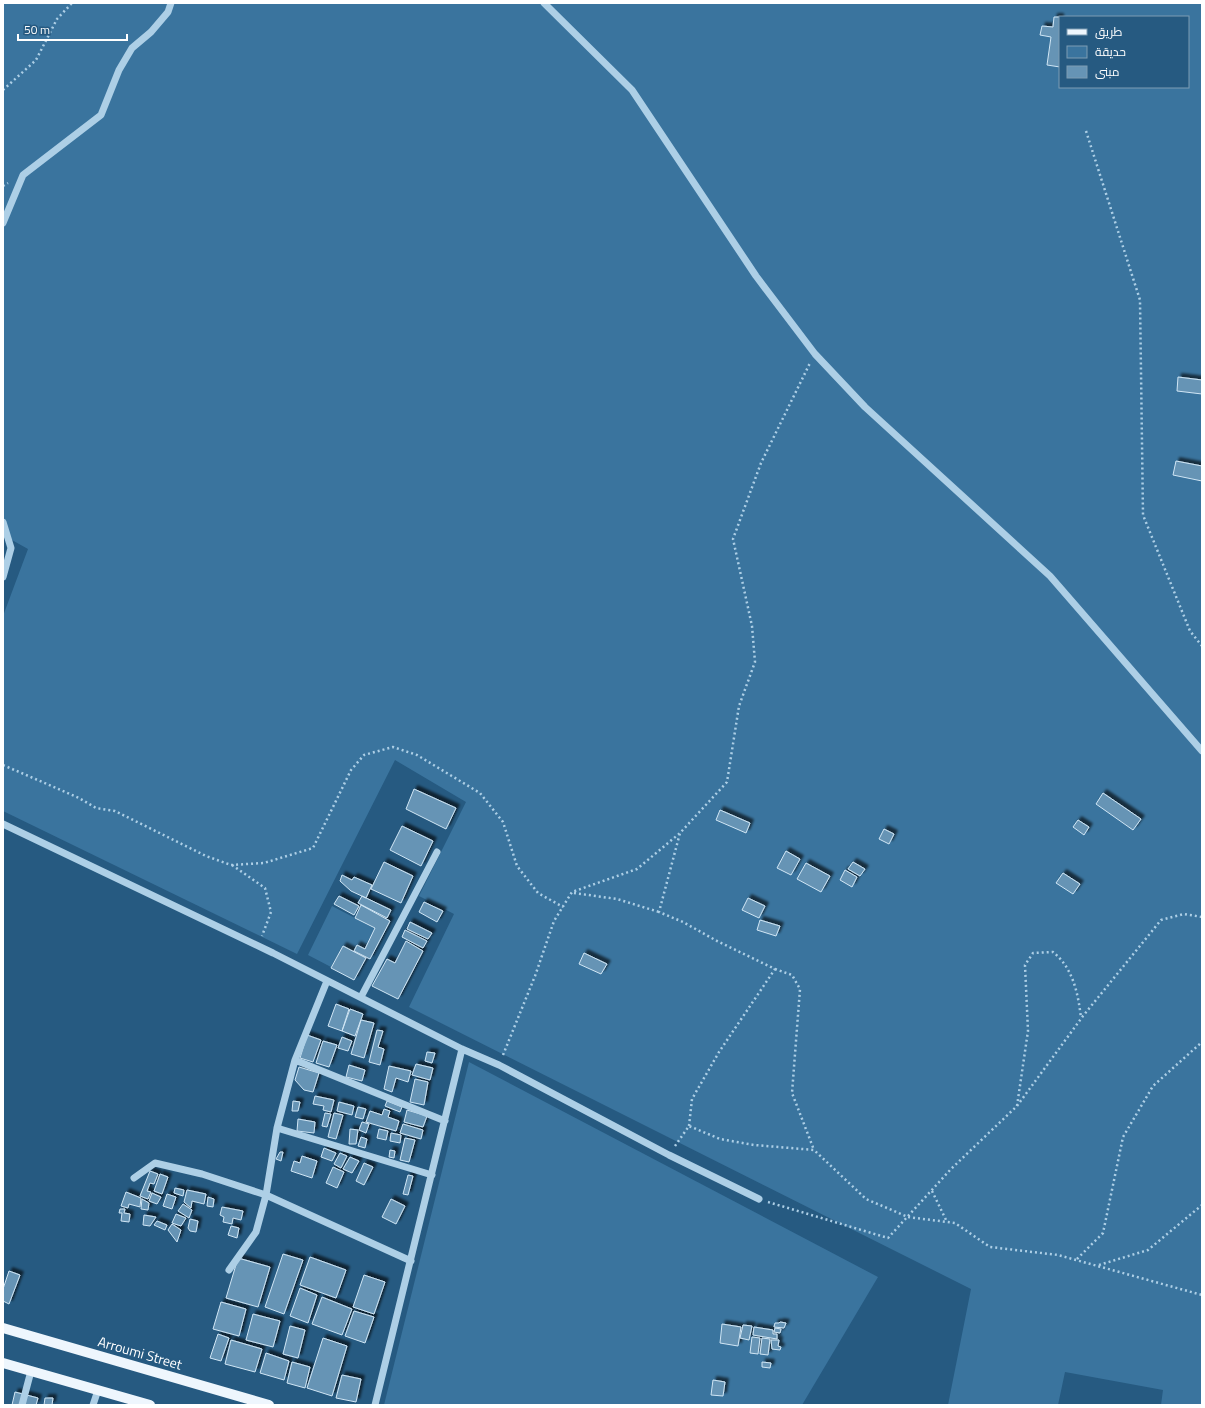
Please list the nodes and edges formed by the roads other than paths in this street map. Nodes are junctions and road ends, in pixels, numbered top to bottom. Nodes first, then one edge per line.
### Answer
1 (171, 3) edge
2 (544, 3) edge
3 (3, 223) edge
4 (3, 522) edge
5 (3, 577) edge
6 (1202, 751) edge
7 (3, 824) edge
8 (437, 852) dead end
9 (327, 980) junction
10 (361, 997) junction
11 (462, 1049) junction
12 (295, 1060) junction
13 (445, 1121) junction
14 (277, 1128) junction
15 (432, 1175) junction
16 (134, 1178) dead end
17 (266, 1196) junction
18 (759, 1200) road end
19 (411, 1261) junction
20 (229, 1270) dead end
21 (3, 1328) edge
22 (3, 1363) edge
23 (31, 1371) junction
24 (98, 1390) junction
25 (22, 1405) edge
26 (93, 1405) edge
27 (150, 1405) edge
28 (269, 1405) edge
29 (375, 1405) edge

1 - 3 street
2 - 6 street
4 - 5 street
7 - 9 street
8 - 10 street
9 - 10 street
9 - 12 street
10 - 11 street
11 - 13 street
11 - 18 street
12 - 13 street
12 - 14 street
13 - 15 street
14 - 15 street
14 - 17 street
15 - 19 street
16 - 17 street
17 - 19 street
17 - 20 street
19 - 29 street
21 - 28 main road, Arroumi Street
22 - 23 main road
23 - 24 main road
23 - 25 street
24 - 26 street
24 - 27 main road

